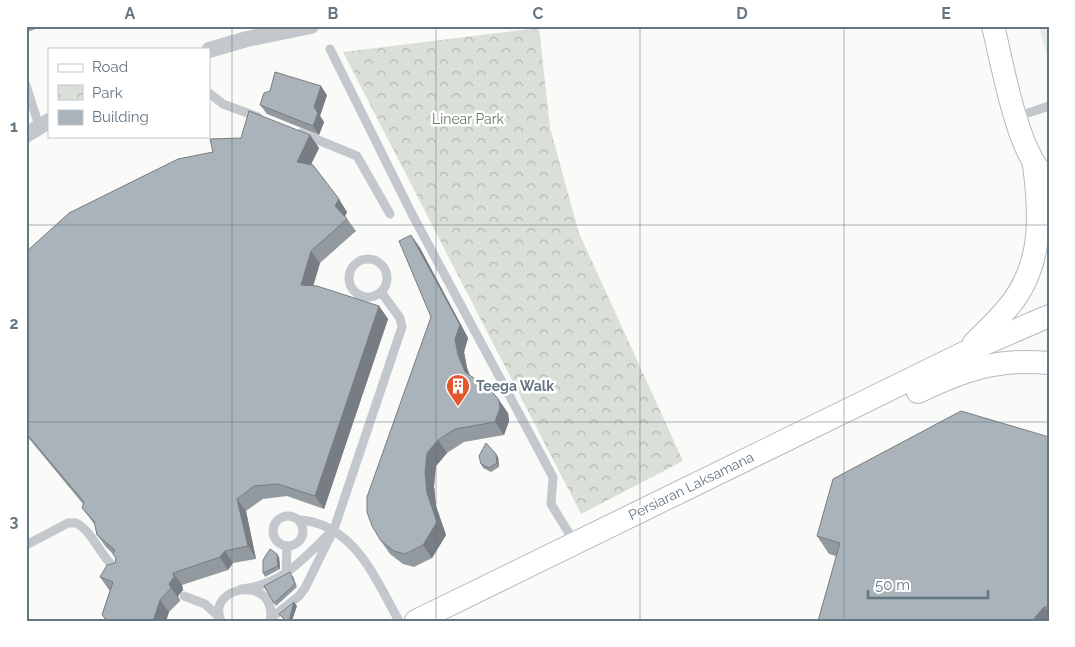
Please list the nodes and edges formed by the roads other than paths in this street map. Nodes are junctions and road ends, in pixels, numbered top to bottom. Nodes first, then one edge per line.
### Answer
1 (311, 26) edge
2 (993, 26) edge
3 (245, 33) edge
4 (330, 49) dead end
5 (210, 50) edge
6 (26, 85) edge
7 (210, 95) edge
8 (1049, 106) edge
9 (1016, 117) junction
10 (271, 122) edge
11 (38, 128) edge
12 (288, 128) edge
13 (1034, 165) junction
14 (1049, 183) edge
15 (390, 214) dead end
16 (380, 292) junction
17 (1049, 316) edge
18 (966, 352) junction
19 (1049, 363) edge
20 (299, 520) junction
21 (334, 529) junction
22 (575, 543) junction
23 (26, 544) edge
24 (287, 546) junction
25 (119, 572) edge
26 (286, 574) junction
27 (241, 589) junction
28 (184, 596) dead end
29 (220, 619) edge
30 (270, 619) edge
31 (399, 621) edge
32 (416, 621) edge
33 (448, 621) edge

1 - 3 street
2 - 9 street
3 - 5 street
4 - 22 lane
6 - 11 lane
7 - 10 lane
8 - 9 lane
9 - 13 street
12 - 15 lane
13 - 14 street
13 - 18 street
16 - 16 lane
16 - 21 lane
17 - 18 street, Persiaran Laksamana
18 - 22 street, Persiaran Laksamana
19 - 33 street
20 - 21 lane
20 - 24 lane
20 - 24 lane
21 - 26 lane
21 - 30 lane
21 - 31 lane
22 - 32 street, Persiaran Laksamana
23 - 25 lane
24 - 26 lane
26 - 27 lane
27 - 29 lane
27 - 30 lane
28 - 29 lane

